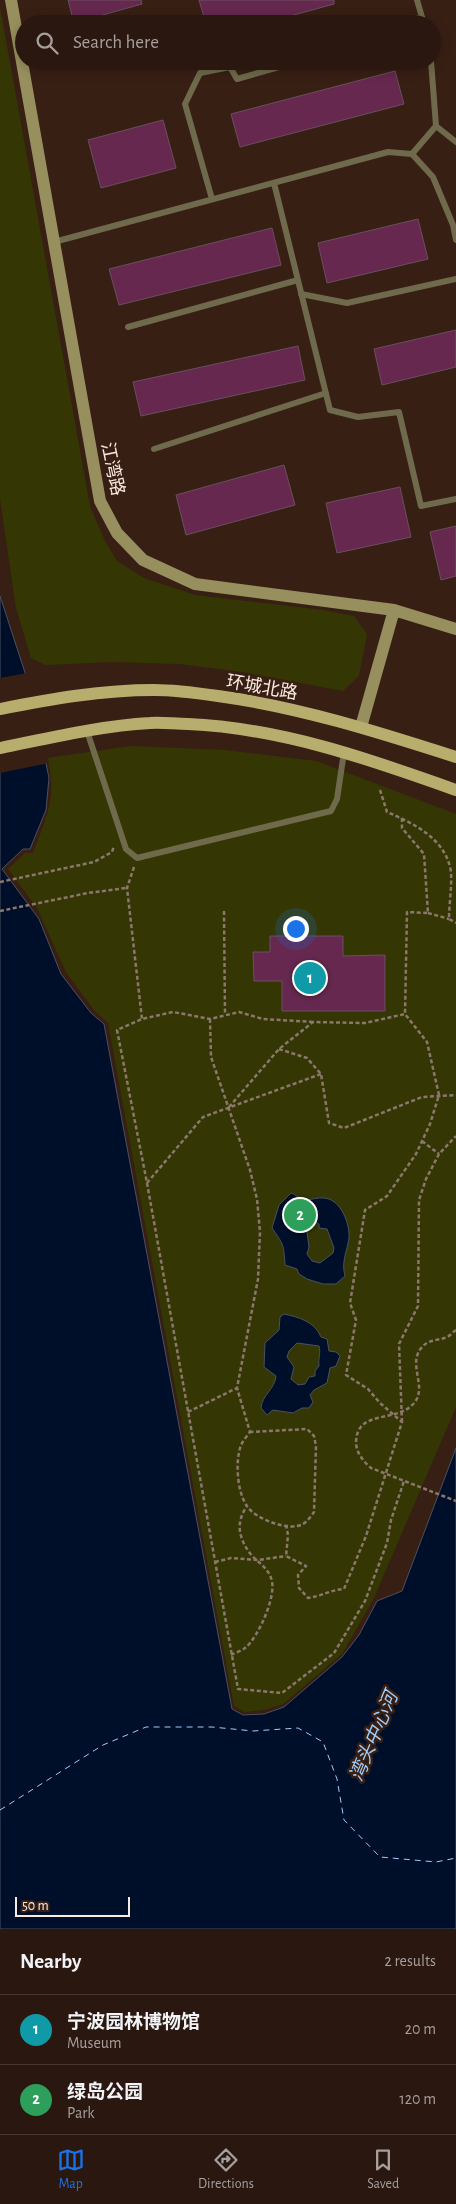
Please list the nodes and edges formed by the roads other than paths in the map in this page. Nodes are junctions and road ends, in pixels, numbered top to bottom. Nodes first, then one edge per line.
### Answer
1 (10, 0) edge
2 (416, 0) edge
3 (421, 15) edge
4 (15, 28) edge
5 (22, 70) edge
6 (215, 70) edge
7 (232, 70) edge
8 (268, 70) edge
9 (432, 70) edge
10 (436, 126) junction
11 (456, 142) edge
12 (412, 154) junction
13 (274, 183) junction
14 (212, 199) junction
15 (456, 240) edge
16 (53, 243) junction
17 (456, 279) edge
18 (298, 280) junction
19 (301, 294) junction
20 (128, 327) dead end
21 (326, 393) junction
22 (154, 449) dead end
23 (456, 499) edge
24 (394, 610) junction
25 (456, 629) edge
26 (0, 709) edge
27 (361, 727) junction
28 (87, 731) junction
29 (0, 748) edge
30 (345, 752) junction
31 (456, 757) edge
32 (456, 790) edge

1 - 4 street, 江湾路
2 - 3 lane
5 - 16 street, 江湾路
6 - 14 lane
7 - 8 lane
9 - 10 lane
10 - 11 lane
10 - 12 lane
12 - 13 lane
12 - 15 lane
13 - 14 lane
13 - 18 lane
14 - 16 lane
16 - 24 street, 江湾路
17 - 19 lane
18 - 19 lane
18 - 20 lane
19 - 21 lane
21 - 22 lane
21 - 23 lane
24 - 25 street, 江湾路
24 - 27 street
26 - 27 main road, 环城北路
27 - 31 main road, 环城北路
28 - 29 main road
28 - 30 main road
28 - 30 lane
30 - 32 main road

